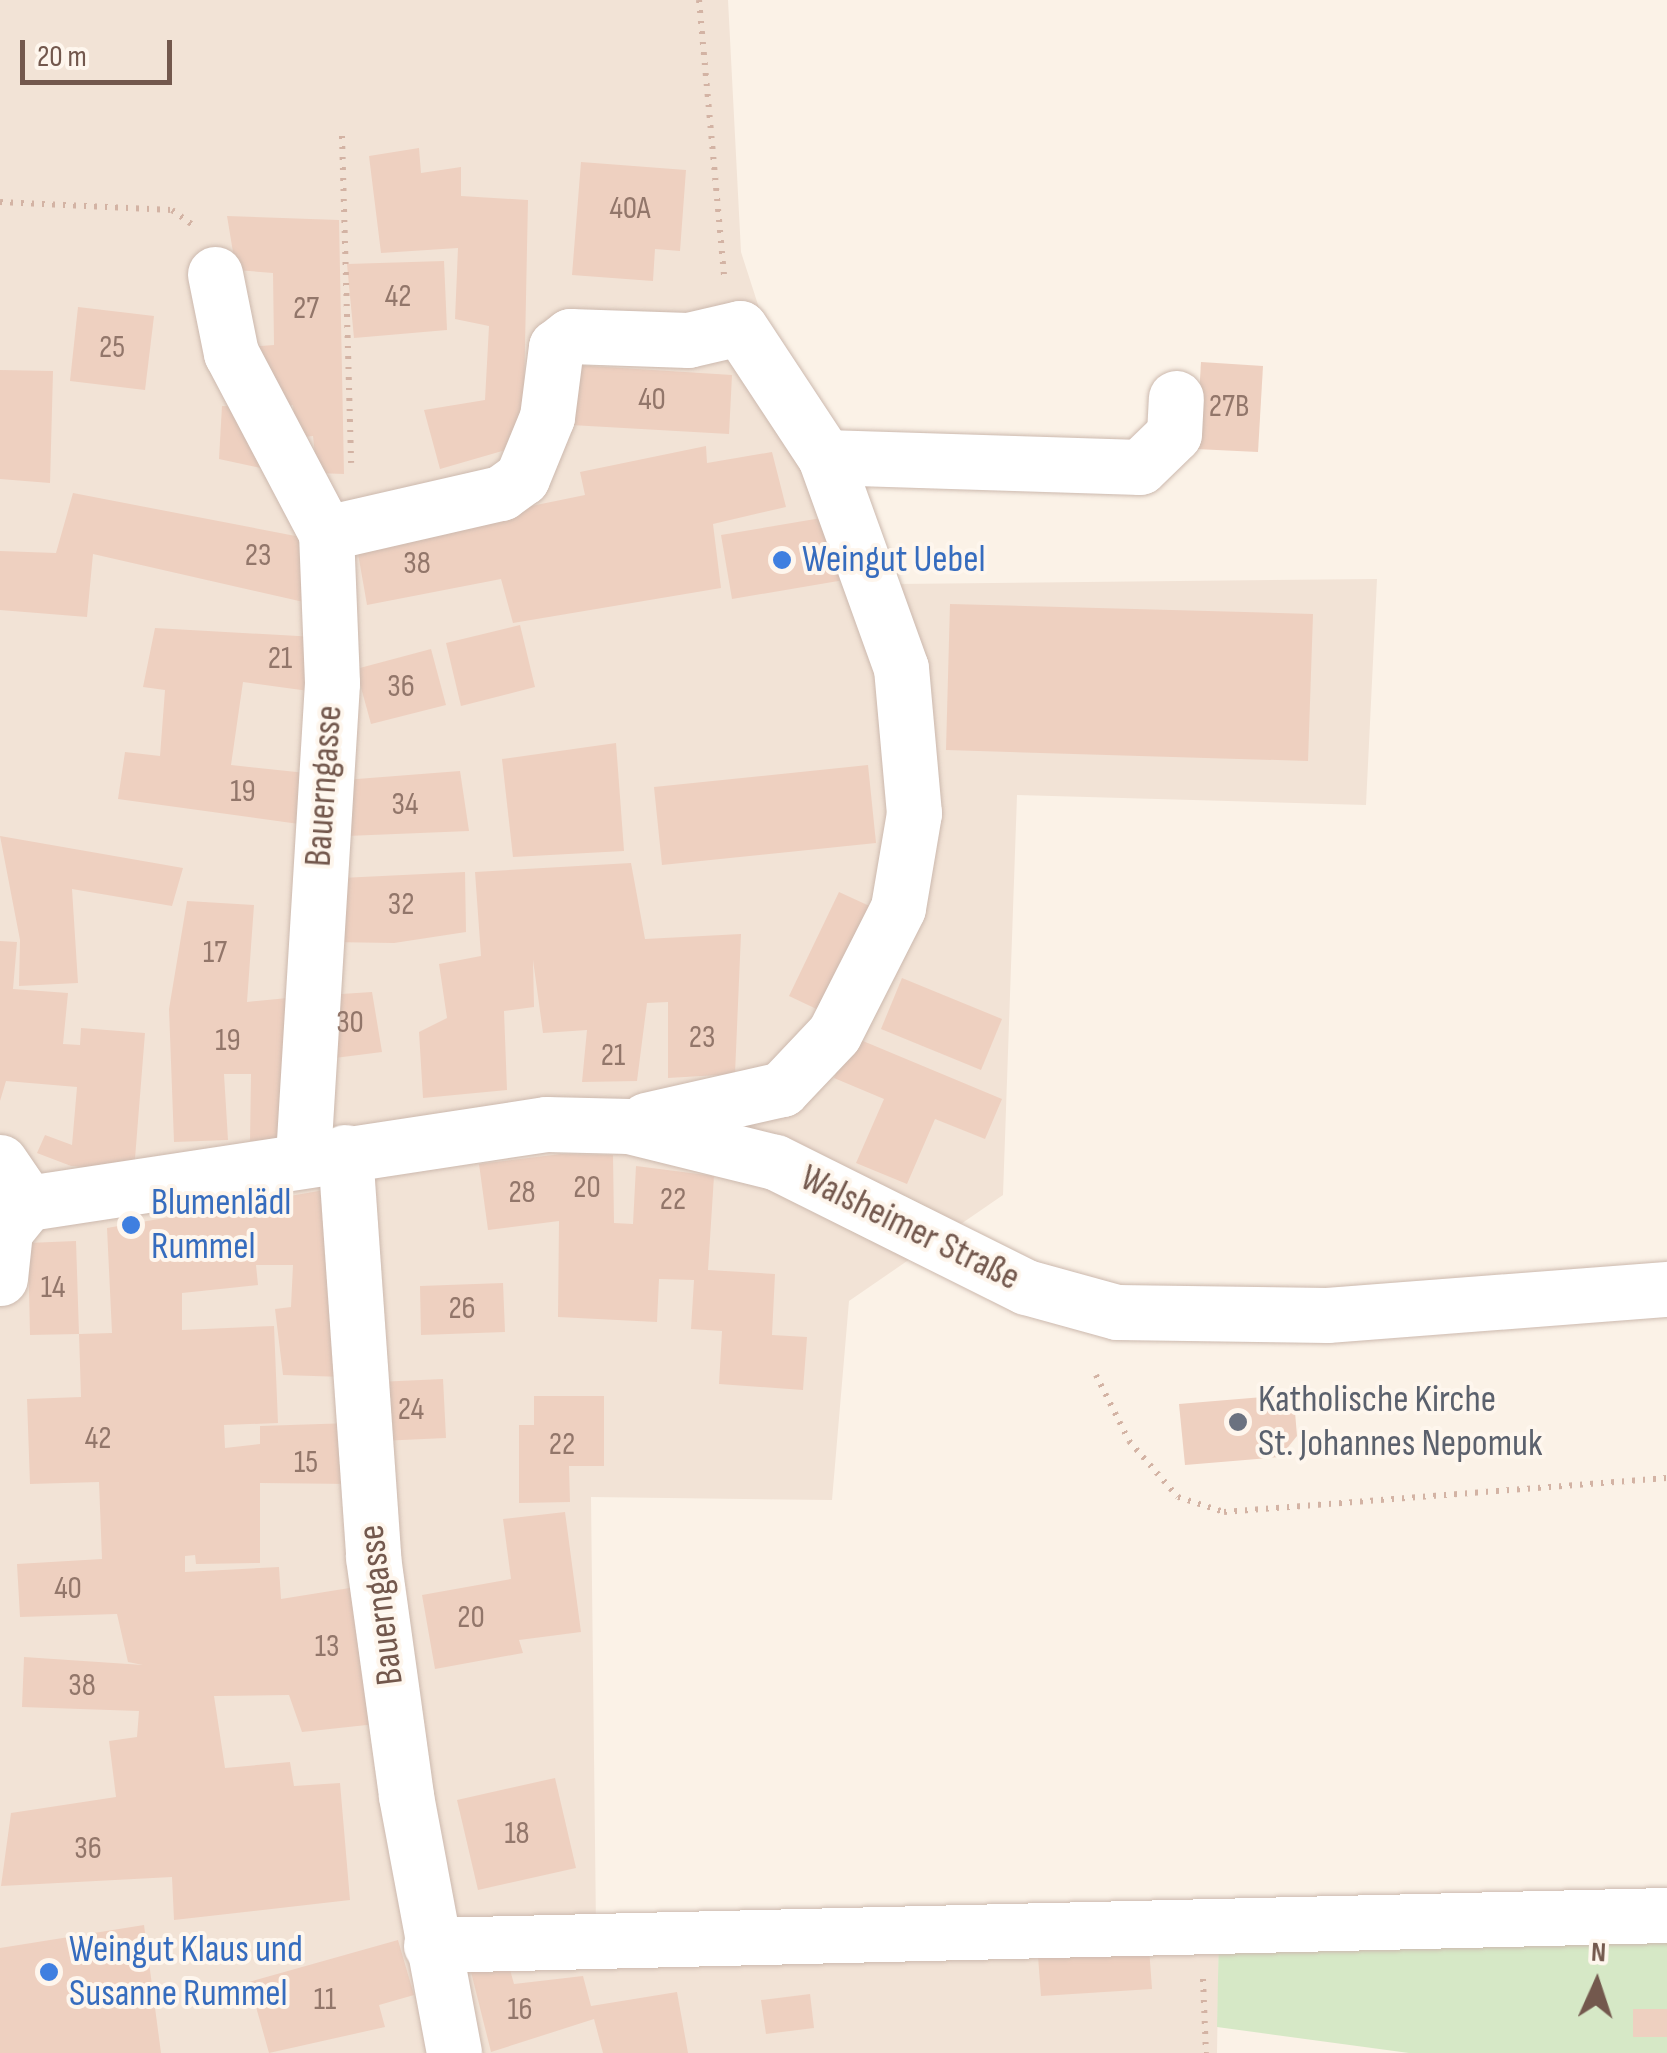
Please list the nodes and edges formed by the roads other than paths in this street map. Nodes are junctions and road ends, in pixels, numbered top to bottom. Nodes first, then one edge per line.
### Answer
1 (215, 274) road end
2 (1176, 398) dead end
3 (826, 457) junction
4 (339, 529) junction
5 (629, 1126) junction
6 (324, 1156) junction
7 (14, 1183) edge
8 (0, 1278) edge
9 (1667, 1289) edge
10 (1667, 1914) edge
11 (431, 1945) junction
12 (454, 2053) edge

1 - 4 street, Bauerngasse
2 - 3 street
3 - 4 street, Walsheimer Straße
3 - 5 street, Walsheimer Straße
4 - 6 street, Bauerngasse
5 - 6 street, Walsheimer Straße
5 - 9 street, Walsheimer Straße
6 - 7 street, Walsheimer Straße
6 - 11 street, Bauerngasse
7 - 8 street
10 - 11 street
11 - 12 street, Bauerngasse

